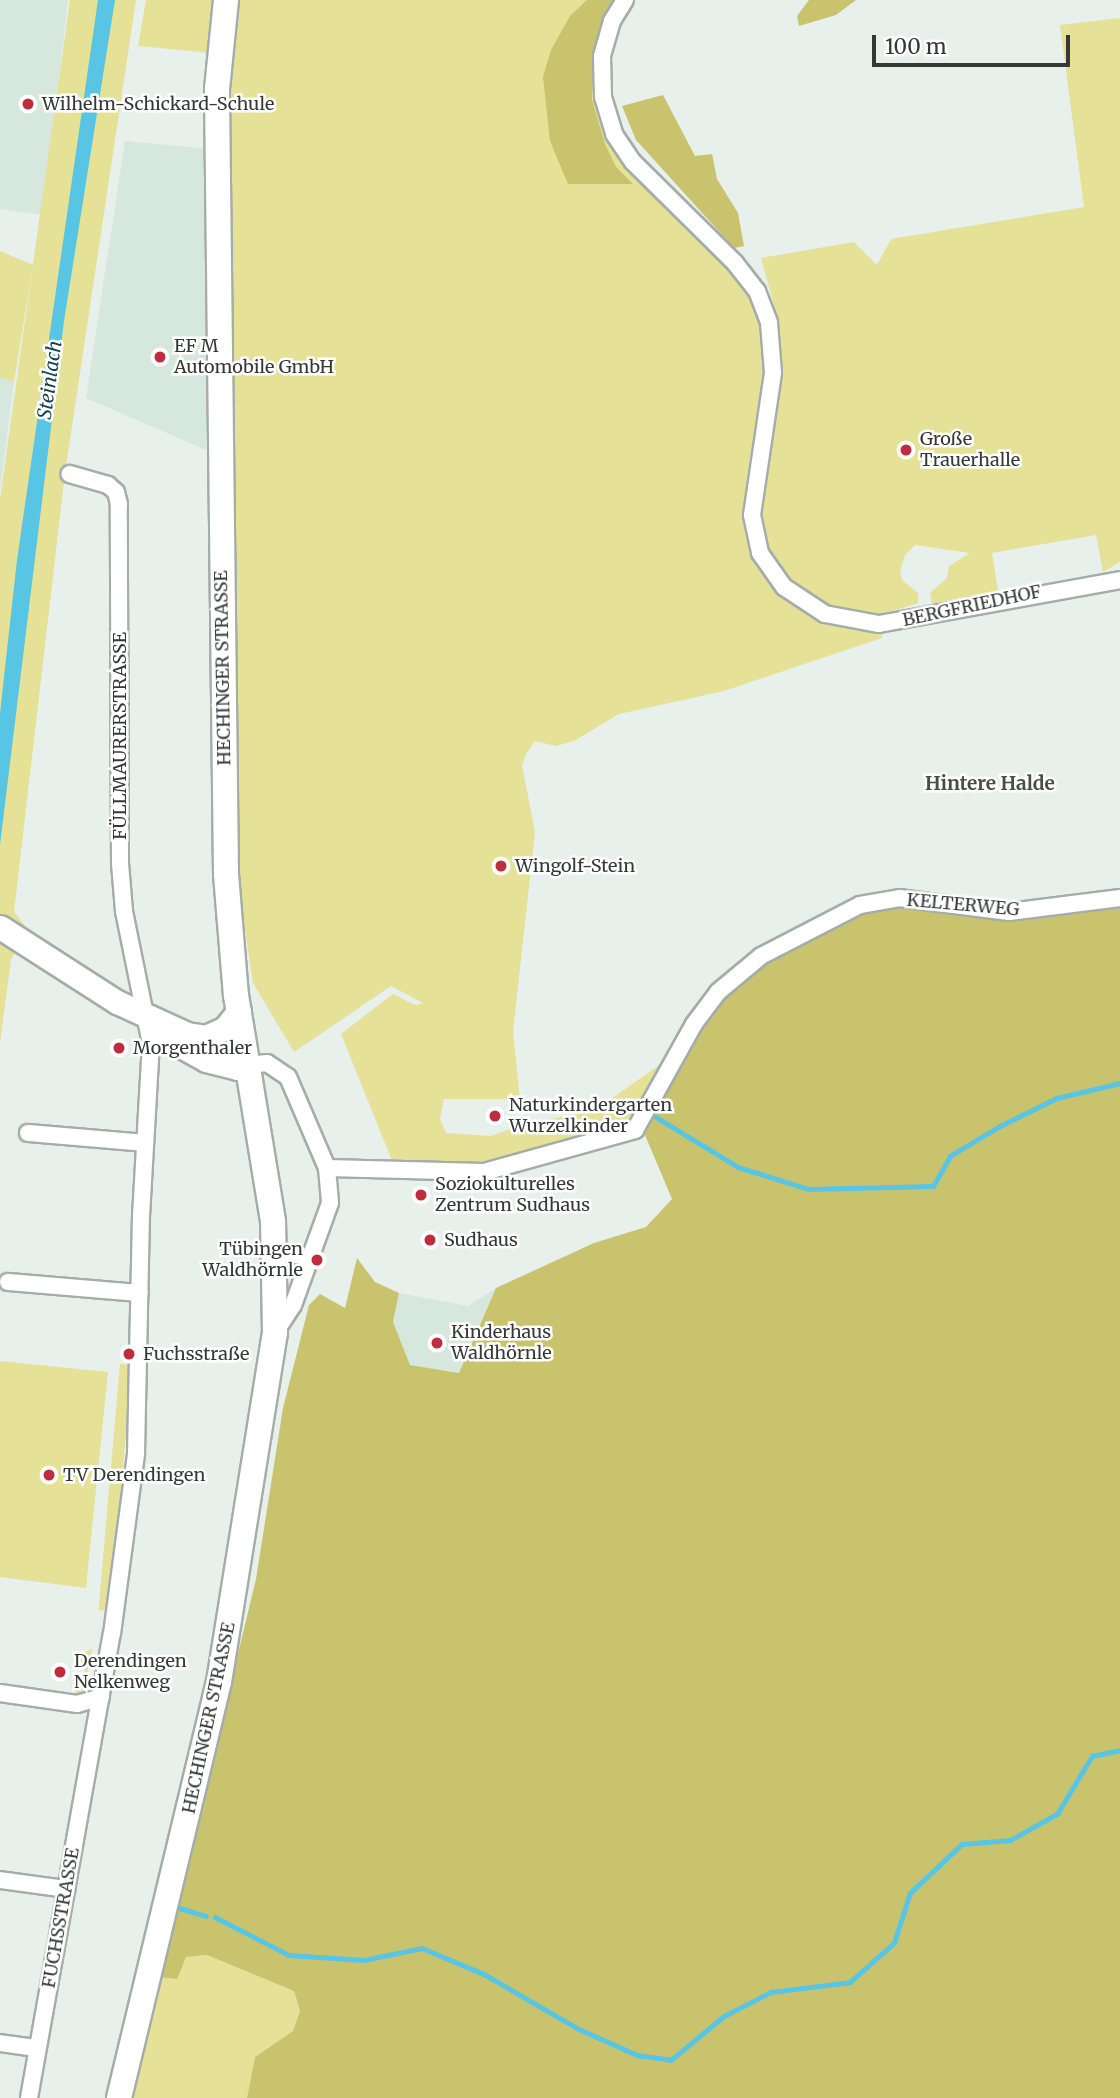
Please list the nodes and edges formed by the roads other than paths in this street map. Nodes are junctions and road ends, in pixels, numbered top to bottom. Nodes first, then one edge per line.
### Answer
1 (226, 0) edge
2 (625, 0) edge
3 (70, 474) dead end
4 (1120, 580) edge
5 (1120, 898) edge
6 (7, 932) edge
7 (239, 1011) junction
8 (147, 1021) junction
9 (187, 1034) junction
10 (248, 1065) junction
11 (28, 1133) dead end
12 (144, 1143) junction
13 (327, 1168) junction
14 (276, 1252) junction
15 (312, 1258) junction
16 (8, 1282) dead end
17 (140, 1293) junction
18 (275, 1333) junction
19 (0, 1693) edge
20 (101, 1697) junction
21 (0, 1880) edge
22 (66, 1889) junction
23 (0, 2043) edge
24 (37, 2048) junction
25 (29, 2098) edge
26 (120, 2098) edge

1 - 7 main road, HECHINGER STRASSE
2 - 4 street, BERGFRIEDHOF
3 - 8 street, FÜLLMAURERSTRASSE
5 - 13 street, KELTERWEG
6 - 8 street
7 - 9 street
7 - 10 main road, HECHINGER STRASSE
8 - 9 street
8 - 10 street
8 - 12 street, FUCHSSTRASSE
9 - 10 street
10 - 13 street, HECHINGER STRASSE
10 - 14 main road, HECHINGER STRASSE
11 - 12 street
12 - 17 street, FUCHSSTRASSE
13 - 15 street, HECHINGER STRASSE
14 - 15 street
14 - 18 main road, HECHINGER STRASSE
15 - 18 street, HECHINGER STRASSE
16 - 17 street
17 - 20 street, FUCHSSTRASSE
18 - 26 main road, HECHINGER STRASSE
19 - 20 street
20 - 22 street, FUCHSSTRASSE
21 - 22 street
22 - 24 street, FUCHSSTRASSE
23 - 24 street
24 - 25 street, FUCHSSTRASSE

